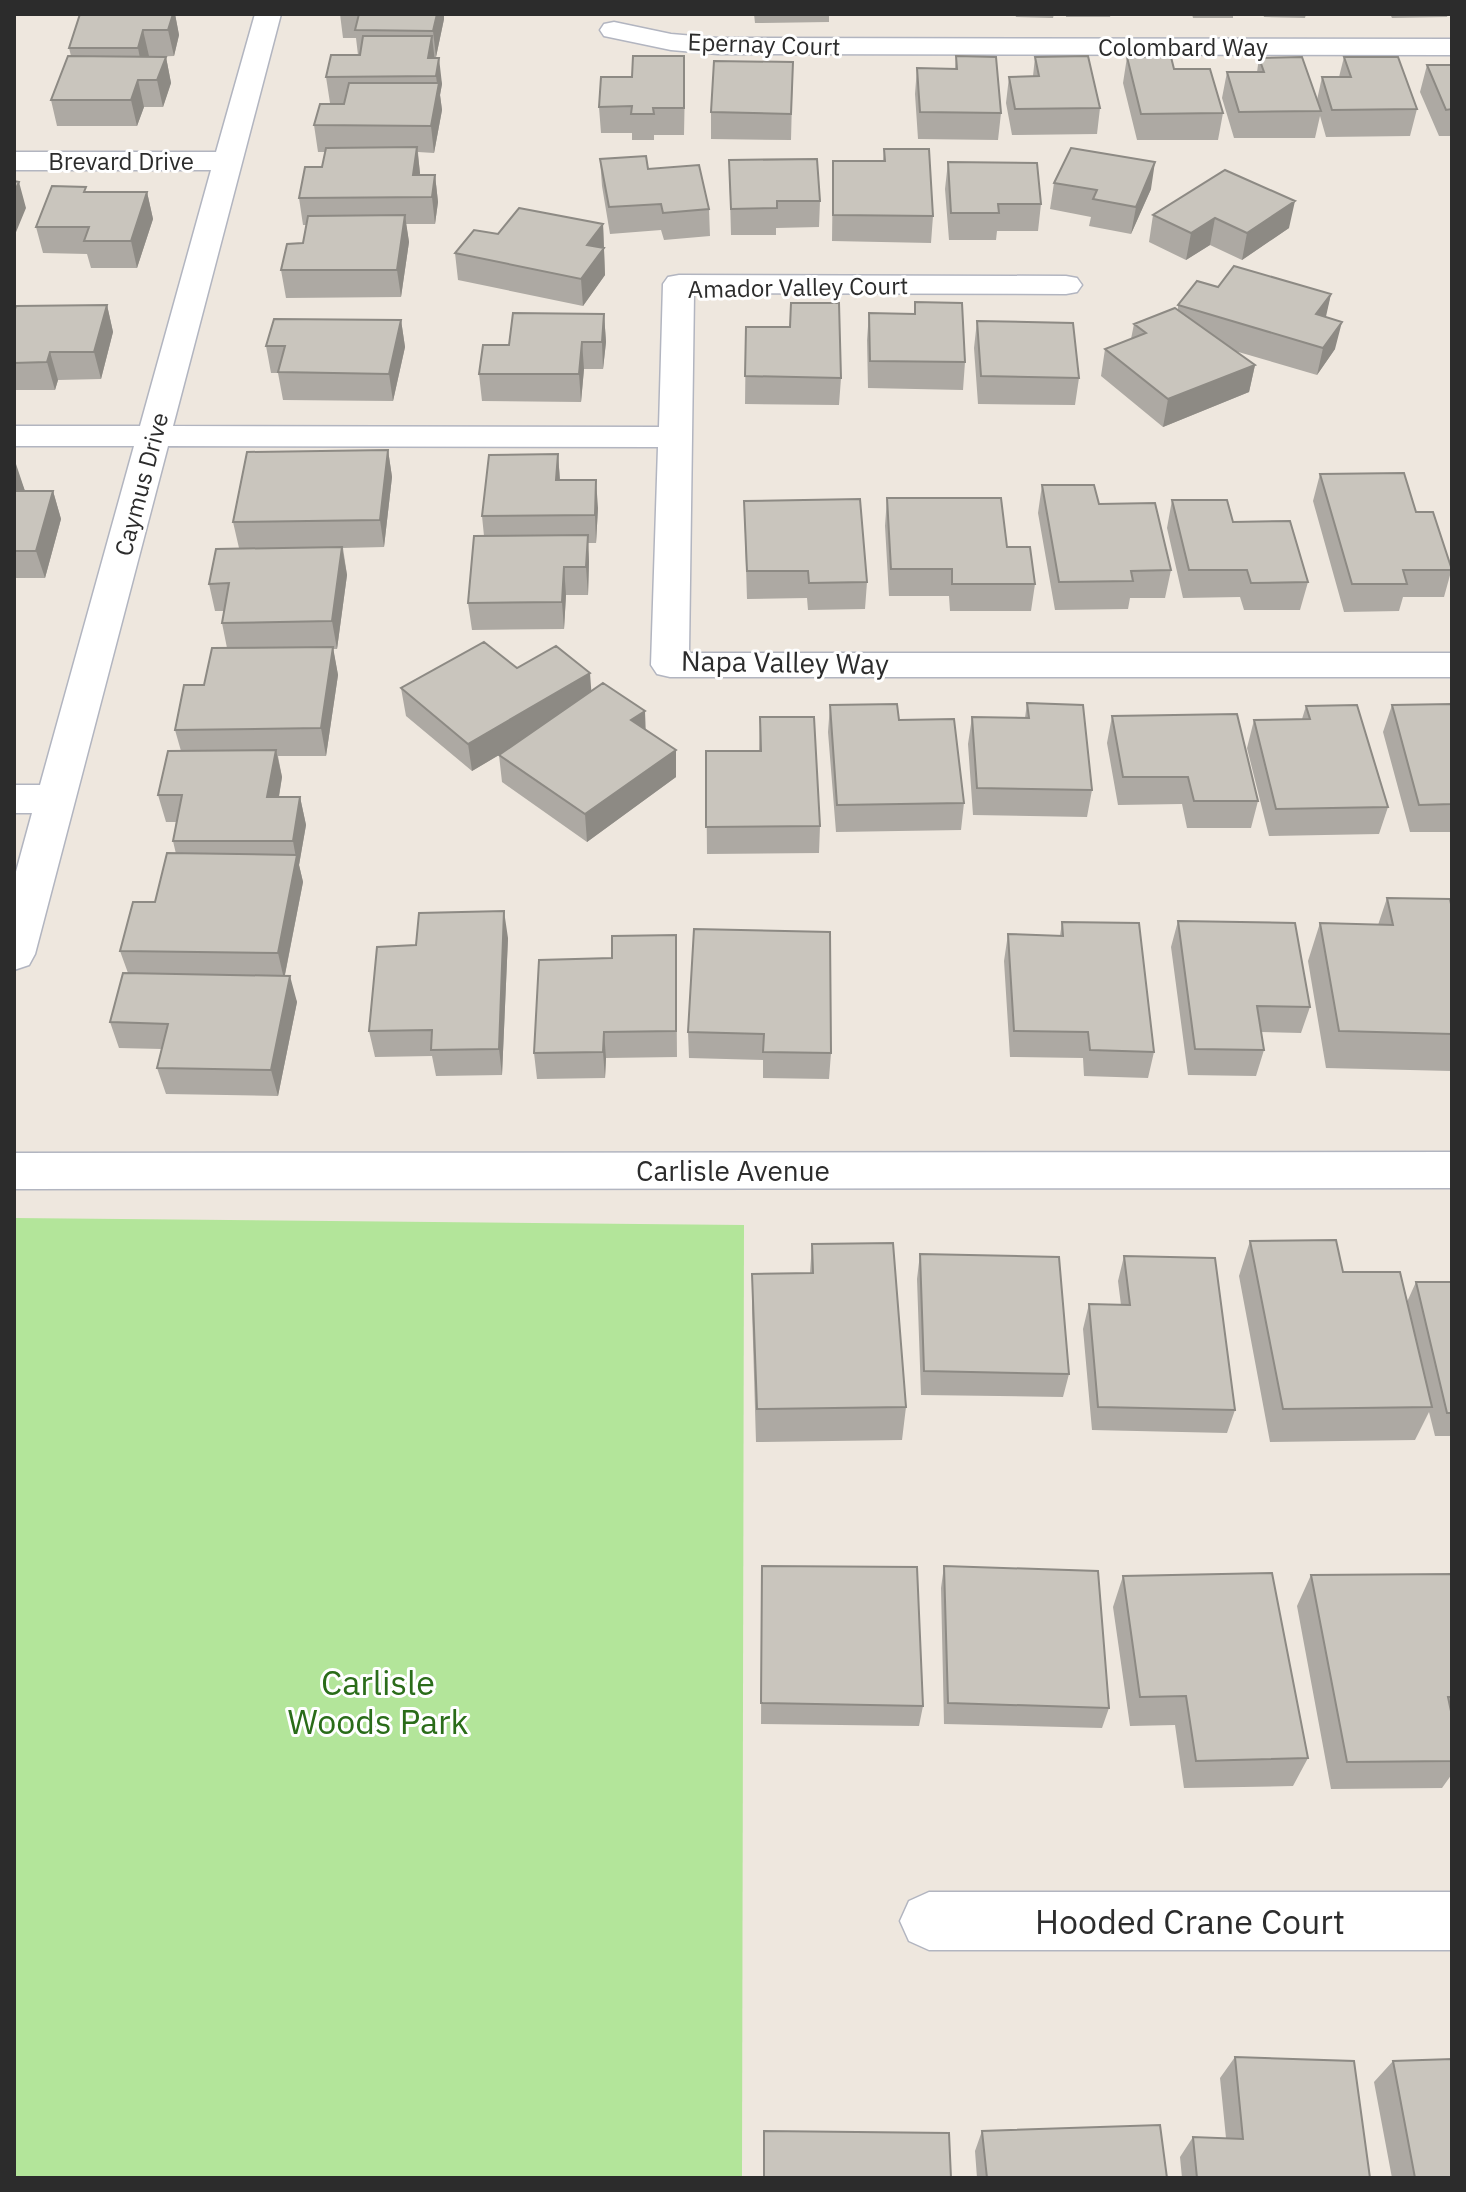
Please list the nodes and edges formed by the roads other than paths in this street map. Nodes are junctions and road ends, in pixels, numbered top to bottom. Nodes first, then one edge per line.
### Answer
1 (268, 14) edge
2 (614, 30) dead end
3 (913, 36) joint
4 (1452, 47) edge
5 (14, 161) edge
6 (228, 161) junction
7 (1066, 285) dead end
8 (14, 436) edge
9 (154, 437) junction
10 (674, 437) junction
11 (1452, 665) edge
12 (14, 799) edge
13 (56, 799) junction
14 (14, 954) edge
15 (1452, 1170) edge
16 (14, 1171) edge
17 (929, 1921) dead end
18 (1452, 1921) edge

1 - 6 street, Caymus Drive
2 - 3 street, Epernay Court
3 - 4 street, Colombard Way
5 - 6 street, Brevard Drive
6 - 9 street, Caymus Drive
7 - 10 street, Amador Valley Court
8 - 9 street
9 - 10 street
9 - 13 street, Caymus Drive
10 - 11 street, Napa Valley Way
12 - 13 street
13 - 14 street, Caymus Drive
15 - 16 street, Carlisle Avenue
17 - 18 street, Hooded Crane Court

